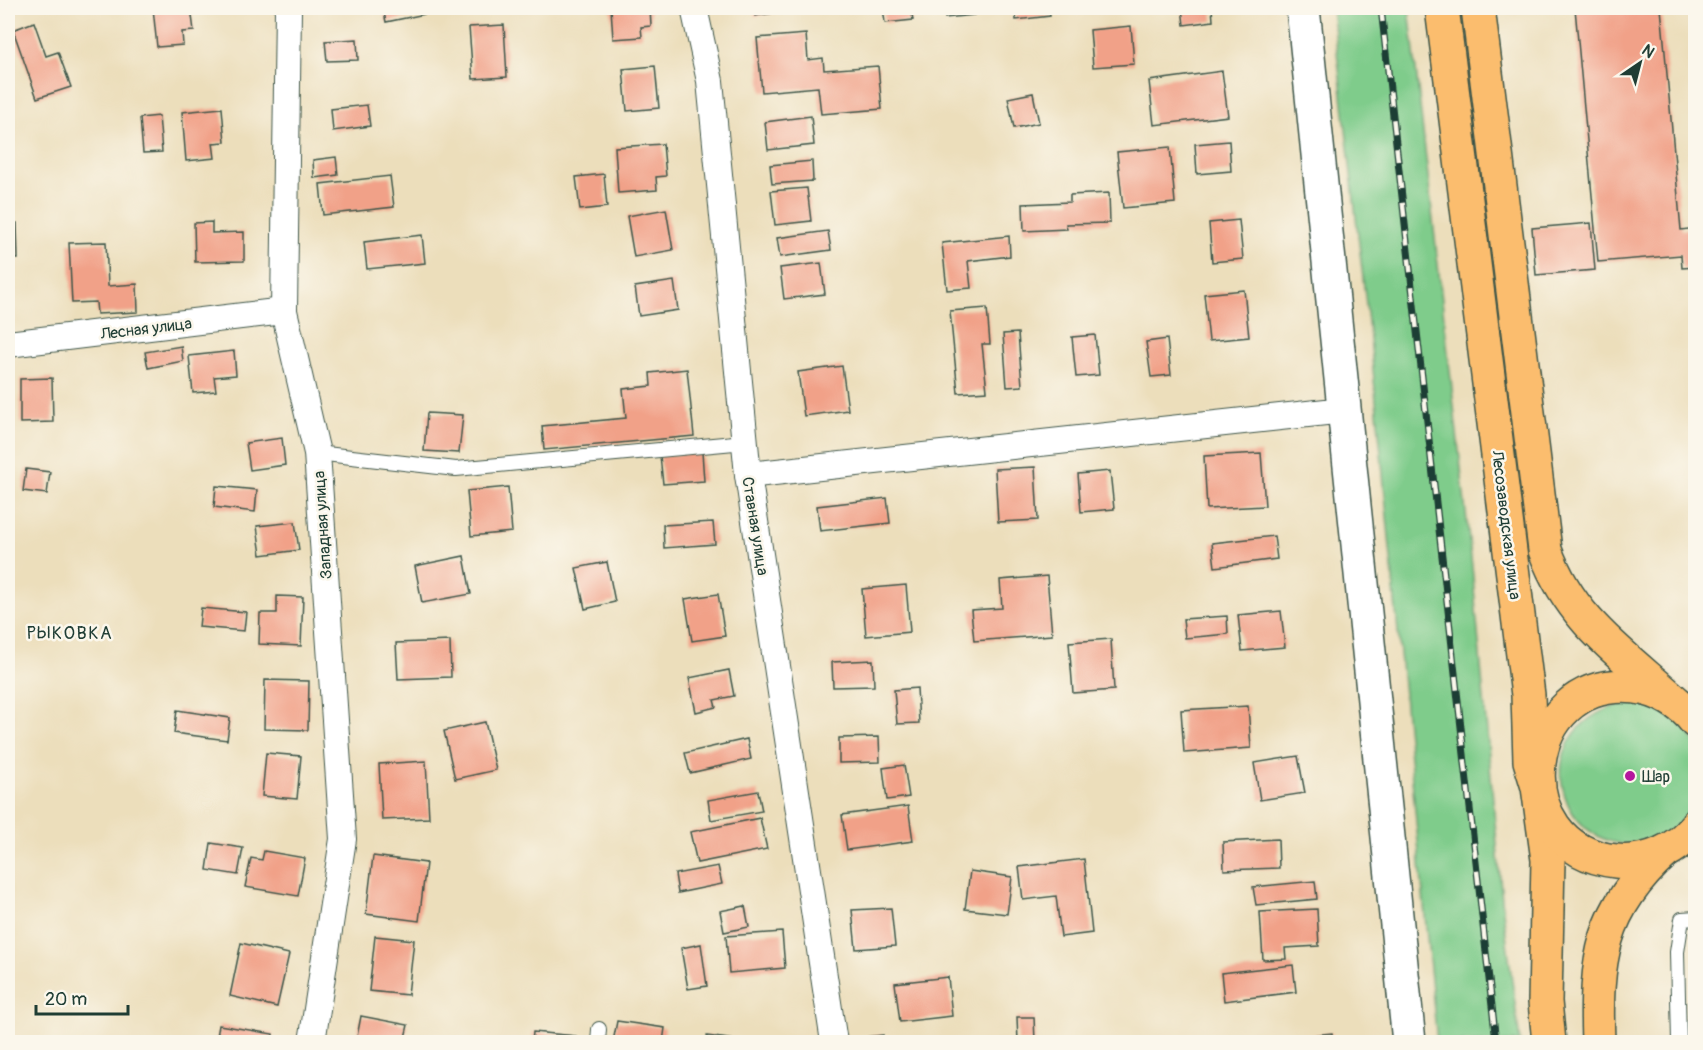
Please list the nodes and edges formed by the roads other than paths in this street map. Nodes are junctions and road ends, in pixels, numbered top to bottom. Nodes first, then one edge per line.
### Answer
1 (288, 8) edge
2 (694, 8) edge
3 (1303, 8) edge
4 (1442, 8) edge
5 (1478, 8) edge
6 (284, 311) junction
7 (8, 345) edge
8 (1344, 410) junction
9 (745, 442) junction
10 (317, 453) junction
11 (748, 475) junction
12 (1687, 713) edge
13 (1538, 787) junction
14 (1695, 825) edge
15 (1665, 852) junction
16 (1695, 918) edge
17 (312, 1042) edge
18 (834, 1042) edge
19 (1409, 1042) edge
20 (1549, 1042) edge
21 (1598, 1042) edge
22 (1679, 1042) edge

1 - 6 street, Западная улица
2 - 9 street, Ставная улица
3 - 8 street
4 - 13 main road, Лесозаводская улица
5 - 12 main road, Лесозаводская улица
6 - 7 street, Лесная улица
6 - 10 street, Западная улица
8 - 11 street
8 - 19 street
9 - 10 lane
9 - 11 street, Ставная улица
10 - 17 street, Западная улица
11 - 18 street, Ставная улица
12 - 13 main road
13 - 15 main road
13 - 20 main road, Лесозаводская улица
14 - 15 main road
15 - 21 main road
16 - 22 lane

